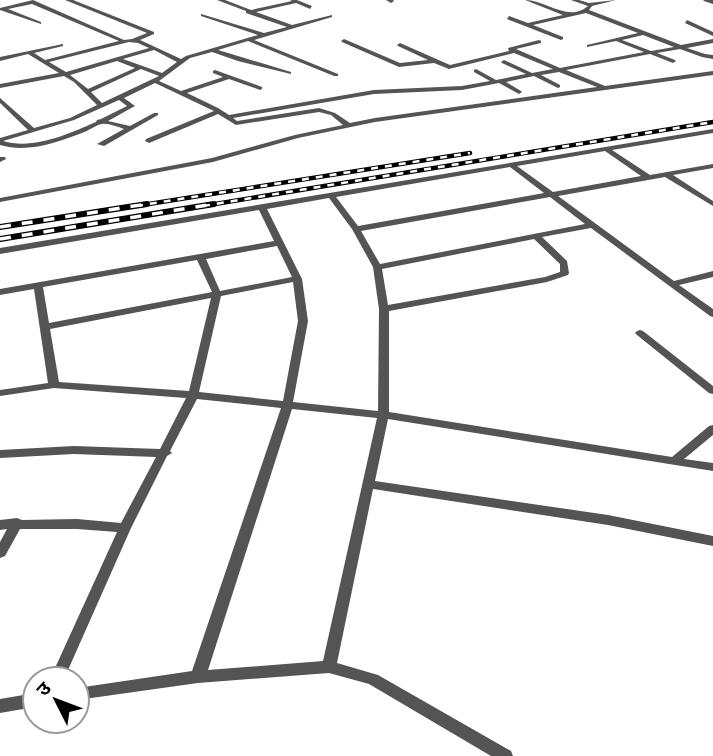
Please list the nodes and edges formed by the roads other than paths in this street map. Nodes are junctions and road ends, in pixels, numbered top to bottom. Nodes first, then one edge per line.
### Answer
1 (68, 0) edge
2 (220, 0) edge
3 (527, 0) edge
4 (574, 0) edge
5 (613, 0) edge
6 (706, 0) edge
7 (294, 1) edge
8 (713, 2) edge
9 (53, 3) dead end
10 (43, 6) junction
11 (310, 7) dead end
12 (1, 8) edge
13 (587, 8) junction
14 (248, 12) junction
15 (19, 15) junction
16 (203, 15) dead end
17 (569, 15) junction
18 (330, 16) dead end
19 (9, 18) dead end
20 (509, 18) dead end
21 (687, 22) dead end
22 (39, 23) dead end
23 (528, 25) junction
24 (292, 27) junction
25 (645, 33) junction
26 (713, 34) edge
27 (263, 36) junction
28 (561, 38) dead end
29 (121, 40) junction
30 (134, 40) junction
31 (250, 40) junction
32 (617, 40) junction
33 (344, 41) dead end
34 (713, 41) edge
35 (539, 42) dead end
36 (61, 45) dead end
37 (401, 45) dead end
38 (589, 46) dead end
39 (681, 47) junction
40 (152, 49) junction
41 (510, 49) junction
42 (212, 50) junction
43 (28, 52) junction
44 (649, 52) junction
45 (712, 57) edge
46 (0, 59) edge
47 (116, 59) junction
48 (180, 61) junction
49 (433, 61) junction
50 (673, 61) dead end
51 (44, 62) junction
52 (503, 62) dead end
53 (139, 68) junction
54 (561, 68) junction
55 (477, 71) dead end
56 (215, 72) dead end
57 (289, 73) dead end
58 (713, 73) edge
59 (66, 74) junction
60 (532, 74) junction
61 (163, 75) junction
62 (336, 75) dead end
63 (229, 76) junction
64 (447, 79) dead end
65 (155, 81) junction
66 (498, 81) junction
67 (0, 86) edge
68 (558, 86) dead end
69 (260, 88) dead end
70 (462, 88) junction
71 (604, 88) junction
72 (88, 91) junction
73 (519, 92) dead end
74 (181, 93) junction
75 (119, 97) junction
76 (0, 100) edge
77 (101, 105) junction
78 (219, 111) junction
79 (156, 114) dead end
80 (227, 117) junction
81 (99, 121) junction
82 (349, 126) junction
83 (131, 128) junction
84 (34, 131) junction
85 (713, 131) edge
86 (0, 141) edge
87 (149, 141) dead end
88 (101, 144) dead end
89 (606, 149) junction
90 (511, 165) junction
91 (713, 166) edge
92 (667, 175) junction
93 (649, 178) junction
94 (331, 195) junction
95 (551, 196) junction
96 (0, 200) edge
97 (713, 204) edge
98 (262, 207) junction
99 (591, 225) junction
100 (356, 229) junction
101 (536, 236) junction
102 (279, 243) junction
103 (0, 251) edge
104 (201, 256) junction
105 (377, 267) junction
106 (713, 274) edge
107 (297, 279) junction
108 (672, 284) junction
109 (38, 285) junction
110 (0, 292) edge
111 (217, 294) junction
112 (384, 310) junction
113 (713, 314) edge
114 (45, 327) junction
115 (640, 333) dead end
116 (54, 385) junction
117 (713, 391) edge
118 (0, 393) edge
119 (193, 395) junction
120 (287, 407) junction
121 (383, 415) junction
122 (713, 429) edge
123 (166, 453) junction
124 (0, 454) edge
125 (674, 461) junction
126 (713, 467) edge
127 (368, 484) junction
128 (17, 523) junction
129 (0, 525) edge
130 (125, 528) junction
131 (713, 541) edge
132 (0, 553) edge
133 (63, 665) edge
134 (329, 667) junction
135 (198, 677) junction
136 (91, 692) edge
137 (21, 702) edge
138 (0, 706) edge
139 (505, 756) edge

1 - 30 street
2 - 14 street
3 - 17 street
4 - 13 street
5 - 13 street
6 - 8 street
7 - 11 street
7 - 14 street
9 - 10 street
10 - 12 street
10 - 29 street
12 - 15 street
13 - 17 street
13 - 25 street
14 - 24 street
15 - 19 street
15 - 22 street
16 - 27 street
17 - 23 street
18 - 24 street
20 - 23 street
21 - 26 street
23 - 28 street
24 - 27 street
25 - 32 street
25 - 39 street
27 - 31 street
29 - 30 street
29 - 51 street
30 - 40 street
31 - 42 street
31 - 62 street
32 - 38 street
32 - 44 street
33 - 49 street
34 - 39 street
35 - 41 street
36 - 43 street
37 - 49 street
39 - 44 street
39 - 45 street
40 - 47 street
40 - 48 street
41 - 49 street
41 - 54 street
42 - 48 street
42 - 57 street
43 - 46 street
43 - 51 street
44 - 50 street
44 - 54 street
47 - 53 street
47 - 59 street
48 - 61 street
51 - 59 street
52 - 60 street
53 - 61 street
53 - 72 street
54 - 60 street
54 - 71 street
55 - 66 street
56 - 63 street
58 - 71 street
59 - 67 street
59 - 72 street
60 - 66 street
60 - 68 street
61 - 65 street
63 - 69 street
63 - 74 street
64 - 70 street
65 - 74 street
65 - 75 street
66 - 70 street
66 - 73 street
70 - 80 street
71 - 82 street
72 - 77 street
74 - 78 street
75 - 77 street
75 - 81 street
76 - 84 street
77 - 84 street
78 - 80 street
78 - 87 street
79 - 83 street
80 - 82 street
81 - 83 street
81 - 86 street
82 - 96 street
83 - 88 street
84 - 86 street
85 - 89 street
89 - 90 street
89 - 93 street
90 - 94 street
90 - 95 street
91 - 92 street
92 - 93 street
92 - 97 street
93 - 95 street
94 - 98 street
94 - 100 street
95 - 99 street
95 - 100 street
98 - 102 street
98 - 103 street
99 - 101 street
99 - 108 street
100 - 105 street
101 - 105 street
101 - 112 street
102 - 104 street
102 - 107 street
104 - 109 street
104 - 111 street
105 - 112 street
106 - 108 street
107 - 111 street
107 - 120 street
108 - 113 street
109 - 110 street
109 - 114 street
111 - 114 street
111 - 119 street
112 - 121 street
114 - 116 street
115 - 117 street
116 - 118 street
116 - 119 street
119 - 120 street
119 - 123 street
120 - 121 street
120 - 135 street
121 - 125 street
121 - 127 street
122 - 125 street
123 - 124 street
123 - 130 street
125 - 126 street
127 - 131 street
127 - 134 street
128 - 129 street
128 - 130 street
128 - 132 street
130 - 133 street
134 - 135 street
134 - 139 street
135 - 136 street
137 - 138 street

